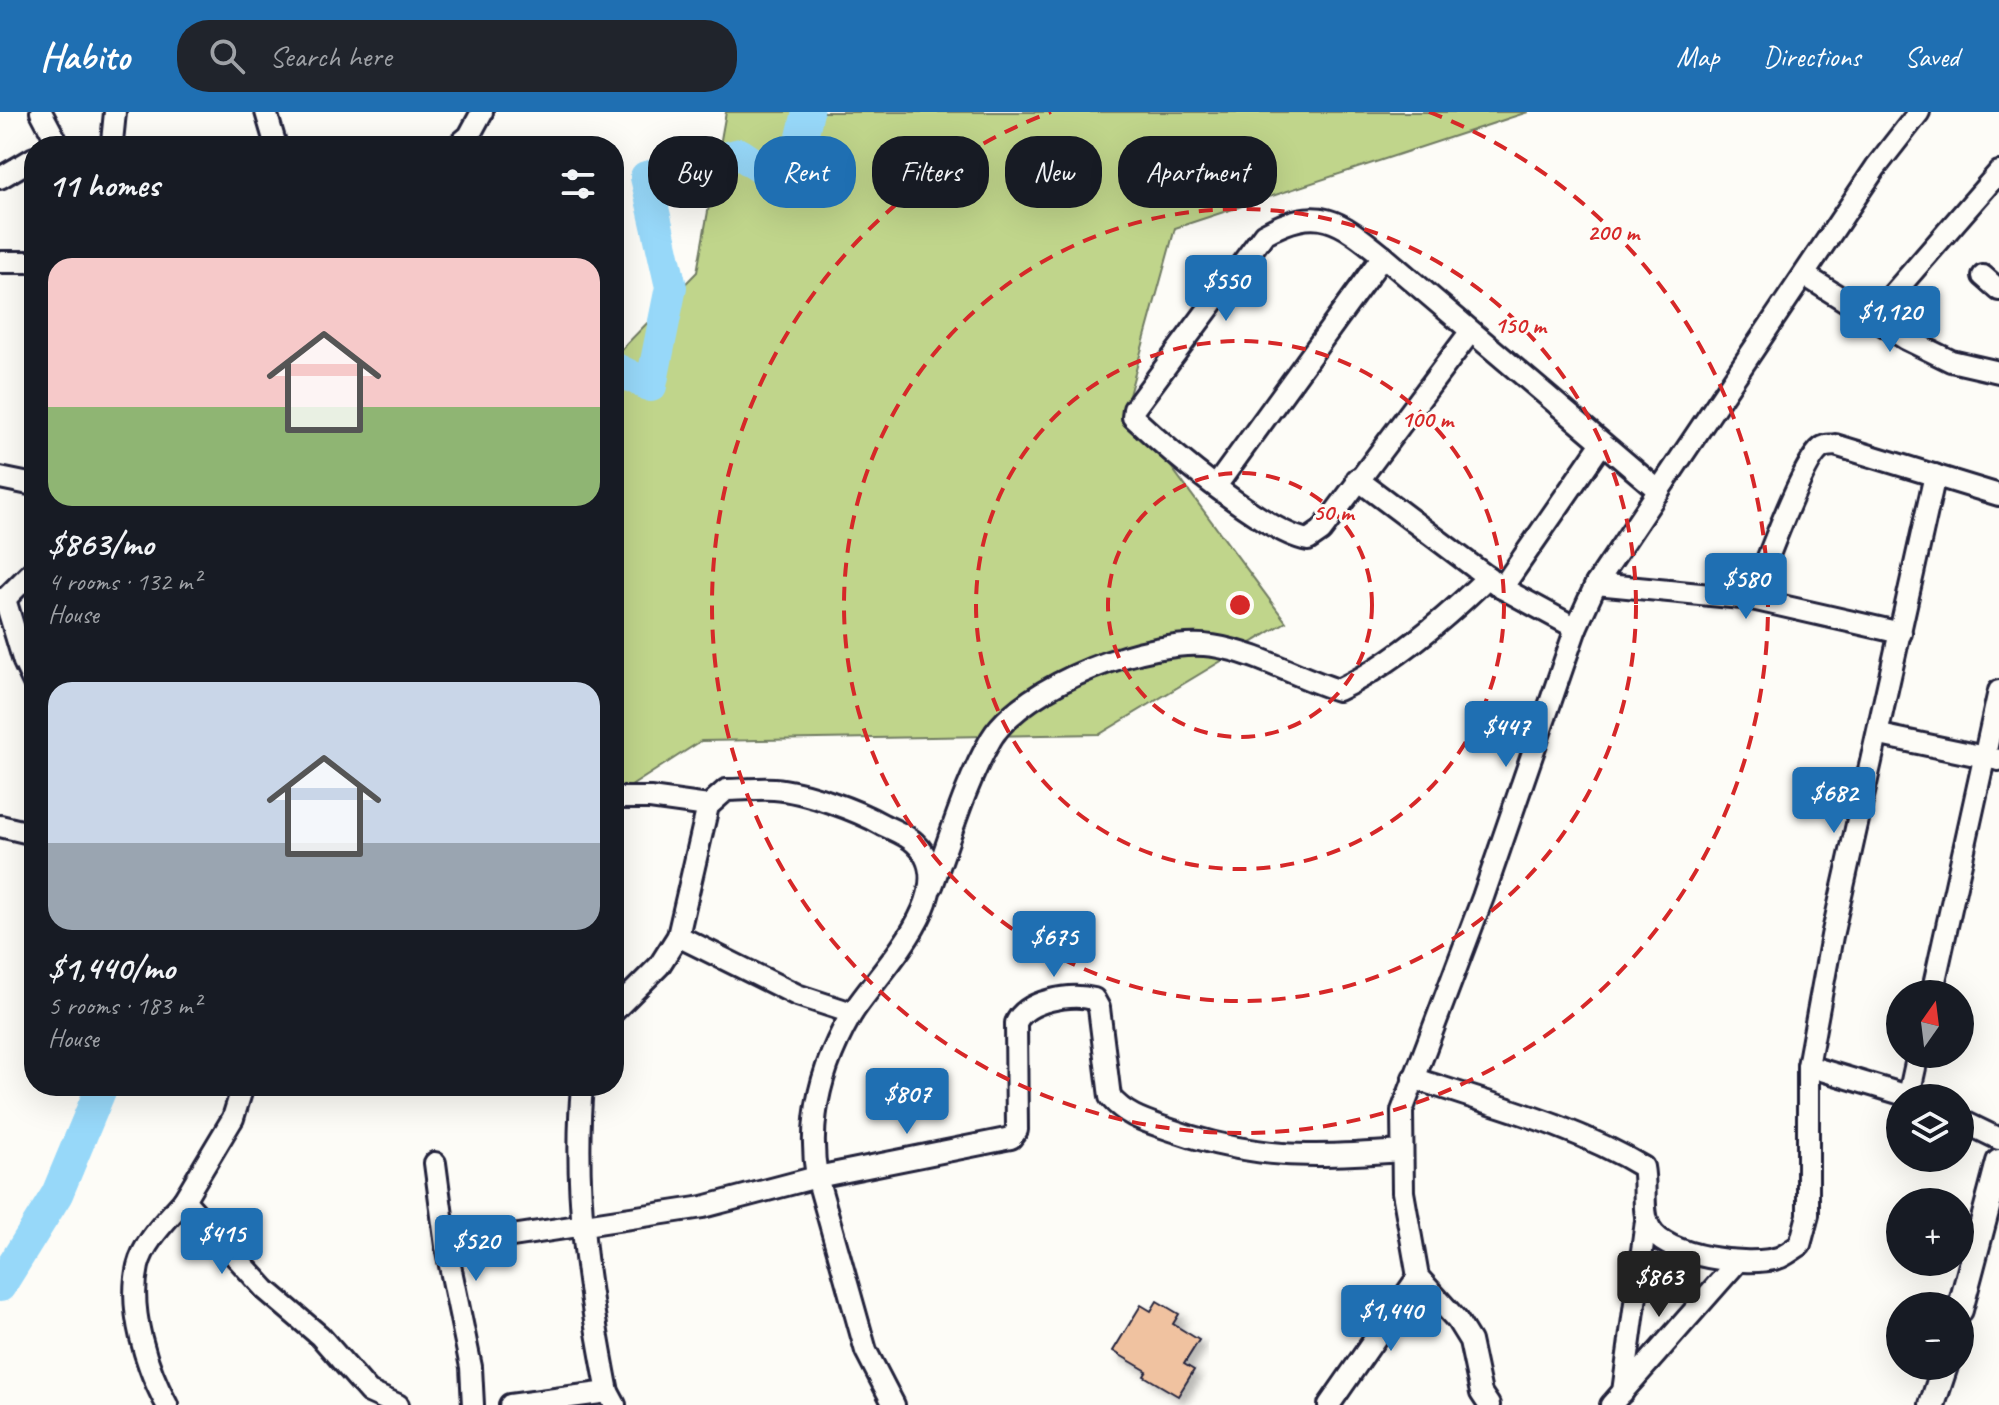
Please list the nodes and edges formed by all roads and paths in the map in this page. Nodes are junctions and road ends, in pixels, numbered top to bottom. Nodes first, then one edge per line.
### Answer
1 (41, 112) edge
2 (115, 112) edge
3 (266, 112) edge
4 (482, 112) edge
5 (1919, 112) edge
6 (54, 136) edge
7 (113, 136) edge
8 (273, 136) edge
9 (469, 136) edge
10 (24, 164) edge
11 (1999, 172) edge
12 (0, 178) edge
13 (1383, 256) junction
14 (0, 262) edge
15 (24, 262) edge
16 (1806, 276) junction
17 (1983, 276) dead end
18 (1999, 290) edge
19 (1874, 316) junction
20 (1471, 331) junction
21 (1999, 372) edge
22 (1602, 443) junction
23 (1935, 475) junction
24 (0, 478) edge
25 (1357, 479) junction
26 (24, 483) edge
27 (1216, 486) junction
28 (1659, 491) junction
29 (1999, 495) edge
30 (24, 579) edge
31 (1495, 583) junction
32 (1596, 584) junction
33 (3, 599) edge
34 (1752, 599) junction
35 (1576, 628) junction
36 (1901, 633) junction
37 (24, 662) edge
38 (1999, 691) edge
39 (1880, 735) junction
40 (1992, 758) edge
41 (624, 798) edge
42 (708, 806) junction
43 (0, 826) edge
44 (24, 832) edge
45 (930, 891) junction
46 (678, 936) junction
47 (1936, 980) edge
48 (624, 1001) edge
49 (852, 1013) junction
50 (1808, 1066) junction
51 (1413, 1078) junction
52 (1886, 1088) edge
53 (240, 1096) edge
54 (582, 1096) edge
55 (1974, 1127) edge
56 (1999, 1139) edge
57 (1400, 1151) junction
58 (435, 1163) dead end
59 (1999, 1166) edge
60 (817, 1177) junction
61 (184, 1200) junction
62 (1646, 1221) junction
63 (580, 1227) junction
64 (446, 1246) junction
65 (1738, 1261) junction
66 (1418, 1277) junction
67 (1965, 1292) edge
68 (1940, 1380) edge
69 (611, 1399) edge
70 (1617, 1399) edge
71 (167, 1405) edge
72 (398, 1405) edge
73 (473, 1405) edge
74 (510, 1405) edge
75 (894, 1405) edge
76 (1329, 1405) edge
77 (1489, 1405) edge
78 (1932, 1405) edge

1 - 6 street
2 - 7 street
3 - 8 street
4 - 9 street
5 - 16 street
10 - 12 street
11 - 19 street
13 - 20 street
13 - 27 street
13 - 27 street
14 - 15 street
16 - 19 street
16 - 28 street
17 - 18 street
19 - 21 street
20 - 22 street
20 - 25 street
22 - 28 street
22 - 31 street
23 - 29 street
23 - 34 street
23 - 36 street
24 - 26 street
25 - 27 street
25 - 31 street
28 - 32 street
30 - 33 street
31 - 35 street
31 - 45 street
32 - 34 street
32 - 35 street
33 - 37 street
34 - 36 street
35 - 51 street
36 - 39 street
38 - 40 street
39 - 40 street
39 - 50 street
40 - 47 street
41 - 42 street
42 - 45 street
42 - 46 street
43 - 44 street
45 - 49 street
46 - 48 street
46 - 49 street
49 - 60 street
50 - 52 street
50 - 65 street
51 - 57 street
51 - 62 street
53 - 61 street
54 - 63 street
55 - 56 street
57 - 60 street
57 - 66 street
58 - 64 street
59 - 67 street
60 - 63 street
60 - 75 street
61 - 71 street
61 - 72 street
62 - 65 street
62 - 70 street
63 - 64 street
63 - 69 street
64 - 73 street
65 - 70 street
66 - 76 street
66 - 77 street
68 - 78 street
69 - 74 street

